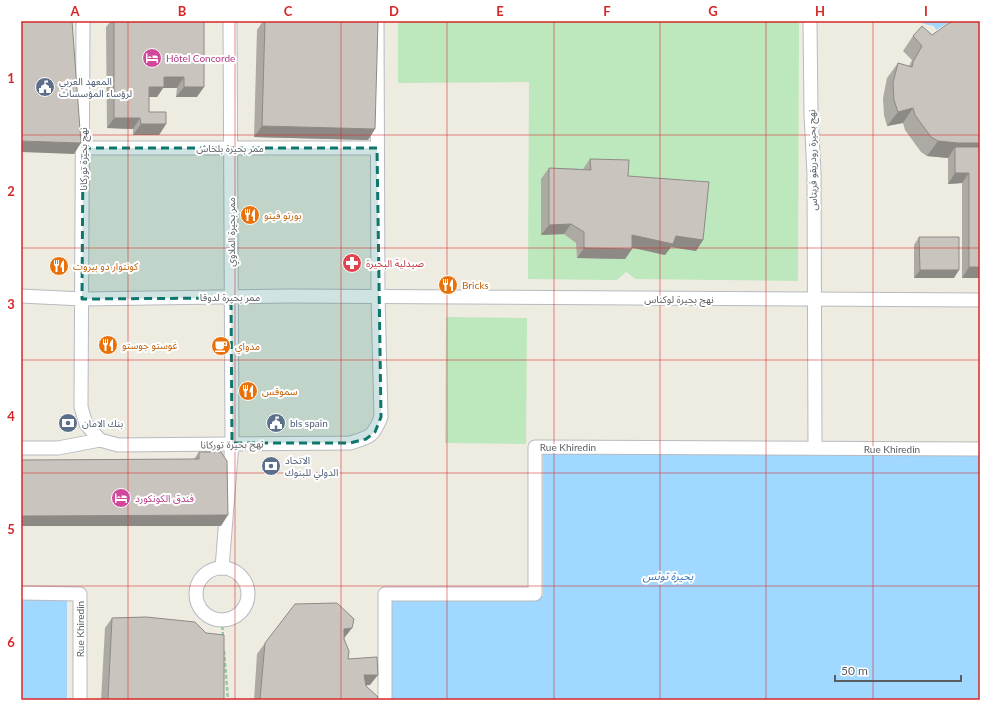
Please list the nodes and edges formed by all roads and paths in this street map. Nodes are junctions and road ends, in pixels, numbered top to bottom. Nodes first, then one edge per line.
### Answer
1 (83, 21) edge
2 (230, 21) edge
3 (377, 21) edge
4 (810, 21) edge
5 (83, 148) junction
6 (230, 148) junction
7 (377, 148) junction
8 (21, 296) edge
9 (378, 296) junction
10 (82, 298) junction
11 (231, 298) junction
12 (814, 300) junction
13 (980, 300) edge
14 (100, 440) junction
15 (232, 443) junction
16 (21, 448) edge
17 (815, 448) junction
18 (980, 449) edge
19 (222, 568) junction
20 (21, 593) edge
21 (222, 620) junction
22 (224, 642) edge
23 (224, 649) edge
24 (80, 700) edge
25 (228, 700) edge
26 (385, 700) edge

1 - 5 street, نهج بحيرة توركانا
2 - 6 street, ممر بحيرة الملاوي
3 - 7 street, نهج بحيرة توركانا
4 - 12 street, نهج بحيرة رودريقو فريتاس
5 - 6 street, ممر بحيرة بلخاش
5 - 10 street, نهج بحيرة توركانا
6 - 7 street, ممر بحيرة بلخاش
6 - 11 street, ممر بحيرة الملاوي
7 - 9 street, نهج بحيرة توركانا
8 - 10 street, ممر بحيرة لدوقا
9 - 11 street, ممر بحيرة لدوقا
9 - 12 street, نهج بحيرة لوكناس
9 - 15 street, نهج بحيرة توركانا
10 - 11 street, ممر بحيرة لدوقا
10 - 14 street, نهج بحيرة توركانا
11 - 15 street, ممر بحيرة الملاوي
12 - 13 street, نهج بحيرة لوكناس
12 - 17 street, نهج بحيرة رودريقو فريتاس
14 - 15 street, نهج بحيرة توركانا
14 - 16 street
15 - 19 street, ممر بحيرة الملاوي
17 - 18 street, Rue Khiredin
17 - 26 street, Rue Khiredin
19 - 21 street
19 - 21 street
20 - 24 street, Rue Khiredin
21 - 22 path
23 - 25 path

